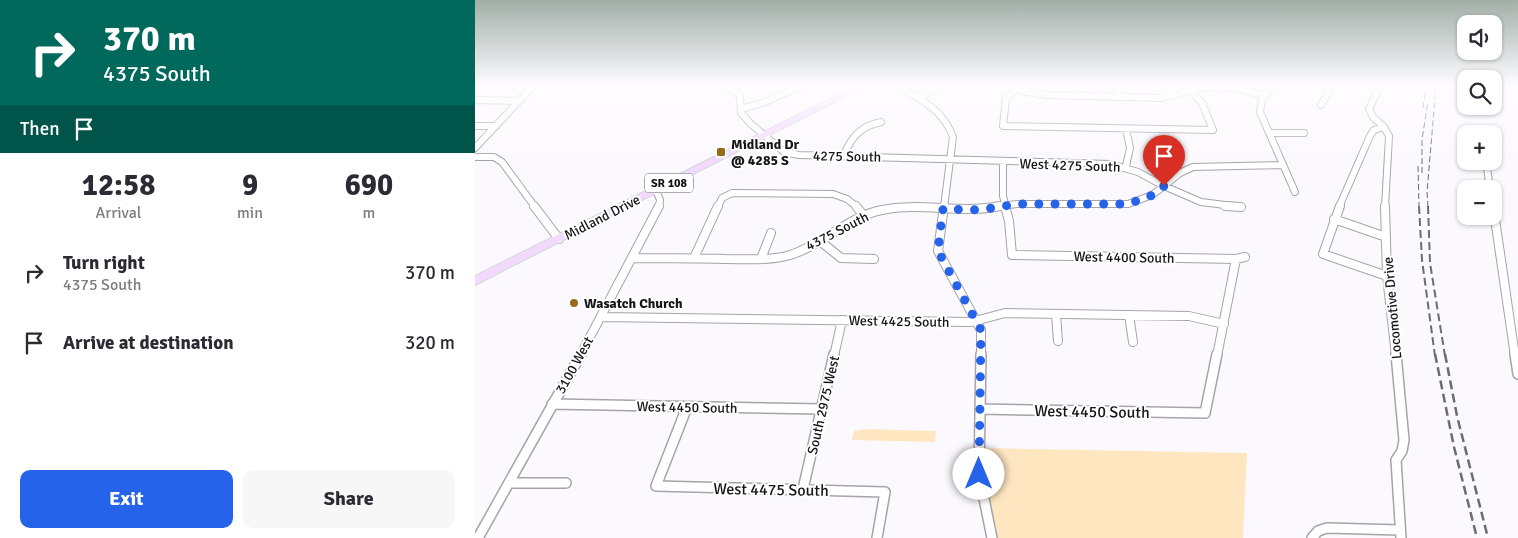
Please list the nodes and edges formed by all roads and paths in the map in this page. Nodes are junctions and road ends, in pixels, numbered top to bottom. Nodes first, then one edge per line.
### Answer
1 (509, 111) edge
2 (741, 111) edge
3 (814, 111) edge
4 (935, 111) edge
5 (1004, 111) edge
6 (1207, 111) edge
7 (1260, 111) edge
8 (1370, 111) edge
9 (881, 122) dead end
10 (475, 126) edge
11 (495, 126) junction
12 (1384, 127) junction
13 (1126, 129) junction
14 (1269, 133) junction
15 (1304, 133) dead end
16 (765, 136) junction
17 (475, 148) edge
18 (844, 155) junction
19 (475, 157) edge
20 (935, 160) joint
21 (949, 160) junction
22 (1003, 162) junction
23 (1126, 166) junction
24 (1283, 166) junction
25 (1164, 186) junction
26 (656, 190) junction
27 (1295, 192) dead end
28 (1004, 205) junction
29 (1241, 207) dead end
30 (943, 209) junction
31 (864, 216) junction
32 (1334, 219) junction
33 (1496, 225) edge
34 (771, 233) dead end
35 (1386, 237) junction
36 (559, 238) junction
37 (820, 241) junction
38 (1245, 256) dead end
39 (634, 258) junction
40 (694, 258) junction
41 (761, 259) junction
42 (874, 259) dead end
43 (1236, 259) junction
44 (1387, 276) junction
45 (475, 281) edge
46 (1056, 314) junction
47 (1129, 315) junction
48 (602, 317) junction
49 (842, 320) junction
50 (978, 321) junction
51 (1224, 324) junction
52 (1058, 341) dead end
53 (1133, 342) dead end
54 (1518, 374) edge
55 (552, 404) junction
56 (687, 407) junction
57 (822, 409) junction
58 (980, 409) junction
59 (509, 482) junction
60 (567, 483) dead end
61 (803, 490) junction
62 (1401, 534) edge
63 (478, 538) edge
64 (877, 538) edge
65 (992, 538) edge
66 (1312, 538) edge

1 - 11 street
2 - 16 street, 4275 South
3 - 16 main road, Midland Drive / SR 108
4 - 21 street
5 - 13 street
6 - 13 street
7 - 14 street
8 - 12 street
9 - 18 street
10 - 11 street
11 - 17 street
12 - 32 street
12 - 35 street, Locomotive Drive
13 - 23 street
14 - 15 street
14 - 24 street
16 - 18 street, 4275 South
16 - 26 main road, Midland Drive / SR 108
18 - 20 street, 4275 South
19 - 36 street
20 - 21 street, West 4275 South
21 - 22 street, West 4275 South
21 - 30 street
22 - 23 street, West 4275 South
22 - 28 street
23 - 25 street, West 4275 South
24 - 25 street
24 - 27 street
25 - 28 street, 4375 South
25 - 29 street
26 - 36 main road, Midland Drive / SR 108
26 - 39 street, 3100 West
28 - 30 street, 4375 South
28 - 43 street, West 4400 South
30 - 31 street, 4375 South
30 - 50 street
31 - 37 street, 4375 South
31 - 40 street
32 - 35 street
32 - 44 street
33 - 54 street
34 - 41 street
35 - 44 street, Locomotive Drive
36 - 45 main road, Midland Drive / SR 108
37 - 41 street, 4375 South
37 - 42 street
38 - 43 street, West 4400 South
39 - 40 street, 4375 South
39 - 48 street, 3100 West
40 - 41 street, 4375 South
43 - 51 street
44 - 62 street, Locomotive Drive
46 - 47 street, West 4425 South
46 - 50 street, West 4425 South
46 - 52 street
47 - 51 street, West 4425 South
47 - 53 street
48 - 49 street, West 4425 South
48 - 55 street, 3100 West
49 - 50 street, West 4425 South
49 - 57 street, South 2975 West
50 - 58 street
51 - 58 street, West 4450 South
55 - 56 street, West 4450 South
55 - 59 street, 3100 West
56 - 57 street, West 4450 South
56 - 61 street, West 4475 South
57 - 61 street, South 2975 West
58 - 65 street
59 - 60 street
59 - 63 street, 3100 West
61 - 64 street, West 4475 South
62 - 66 street

